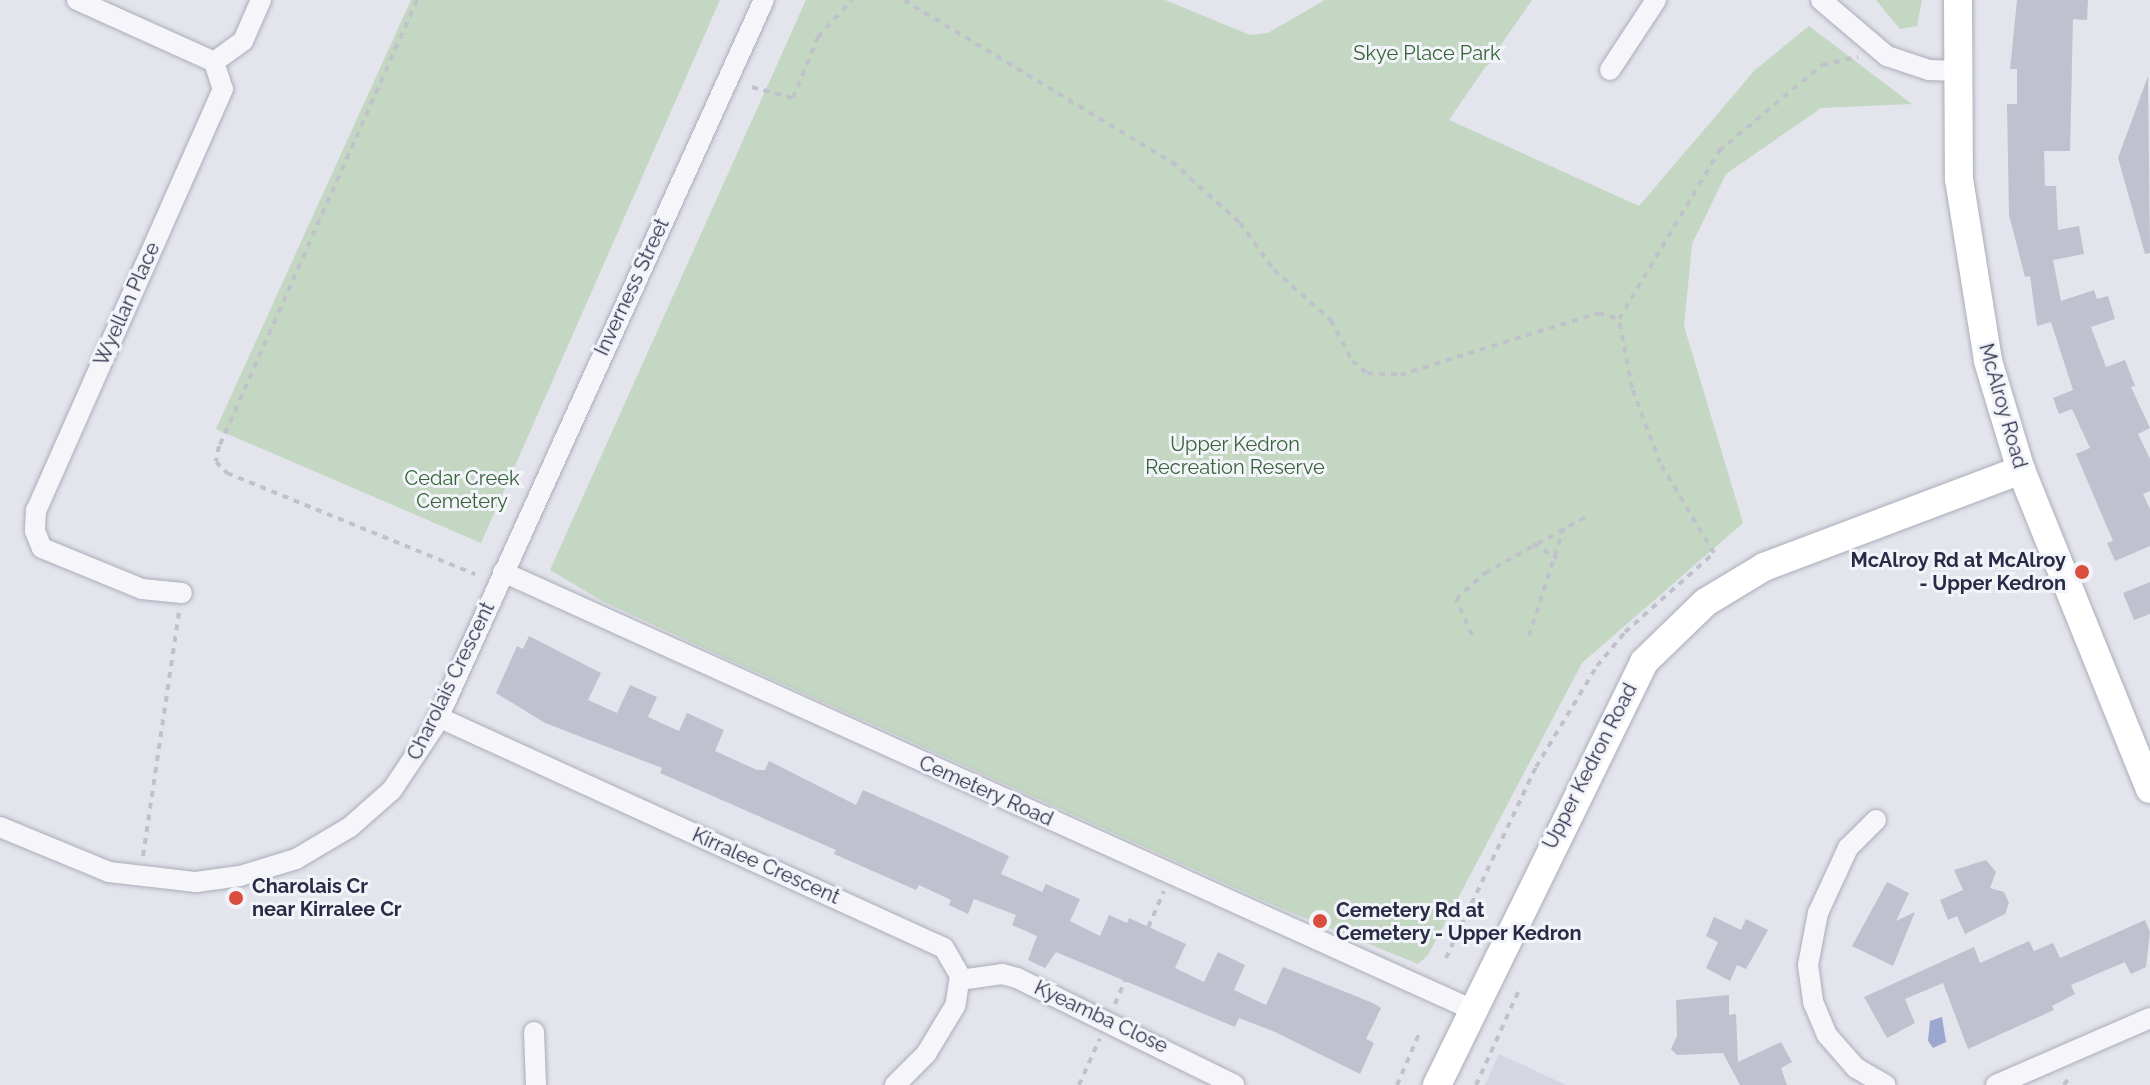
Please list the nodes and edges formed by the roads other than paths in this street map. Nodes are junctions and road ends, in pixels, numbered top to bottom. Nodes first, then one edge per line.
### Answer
1 (77, 0) edge
2 (261, 0) edge
3 (1656, 0) edge
4 (1821, 0) edge
5 (1958, 0) edge
6 (764, 1) edge
7 (214, 62) junction
8 (1610, 70) dead end
9 (1958, 71) junction
10 (2021, 470) junction
11 (503, 572) junction
12 (182, 593) road end
13 (438, 717) junction
14 (2150, 789) edge
15 (1876, 820) dead end
16 (0, 827) edge
17 (960, 980) junction
18 (1471, 1009) junction
19 (2150, 1018) edge
20 (534, 1032) dead end
21 (2029, 1079) edge
22 (536, 1085) edge
23 (895, 1085) edge
24 (1234, 1085) edge
25 (1437, 1085) edge
26 (1886, 1085) edge
27 (1996, 1085) edge

1 - 7 street
2 - 7 street
3 - 8 street
4 - 9 street
5 - 9 main road, McAlroy Road
6 - 11 street, Inverness Street
7 - 12 street, Wyellan Place
9 - 10 main road, McAlroy Road
10 - 14 main road, McAlroy Road
10 - 18 main road, Upper Kedron Road
11 - 13 street, Charolais Crescent
11 - 18 street, Cemetery Road
13 - 16 street, Charolais Crescent
13 - 17 street, Kirralee Crescent
15 - 26 street
17 - 23 street
17 - 24 street, Kyeamba Close
18 - 25 main road, Upper Kedron Road
19 - 21 street
20 - 22 street
21 - 27 street

